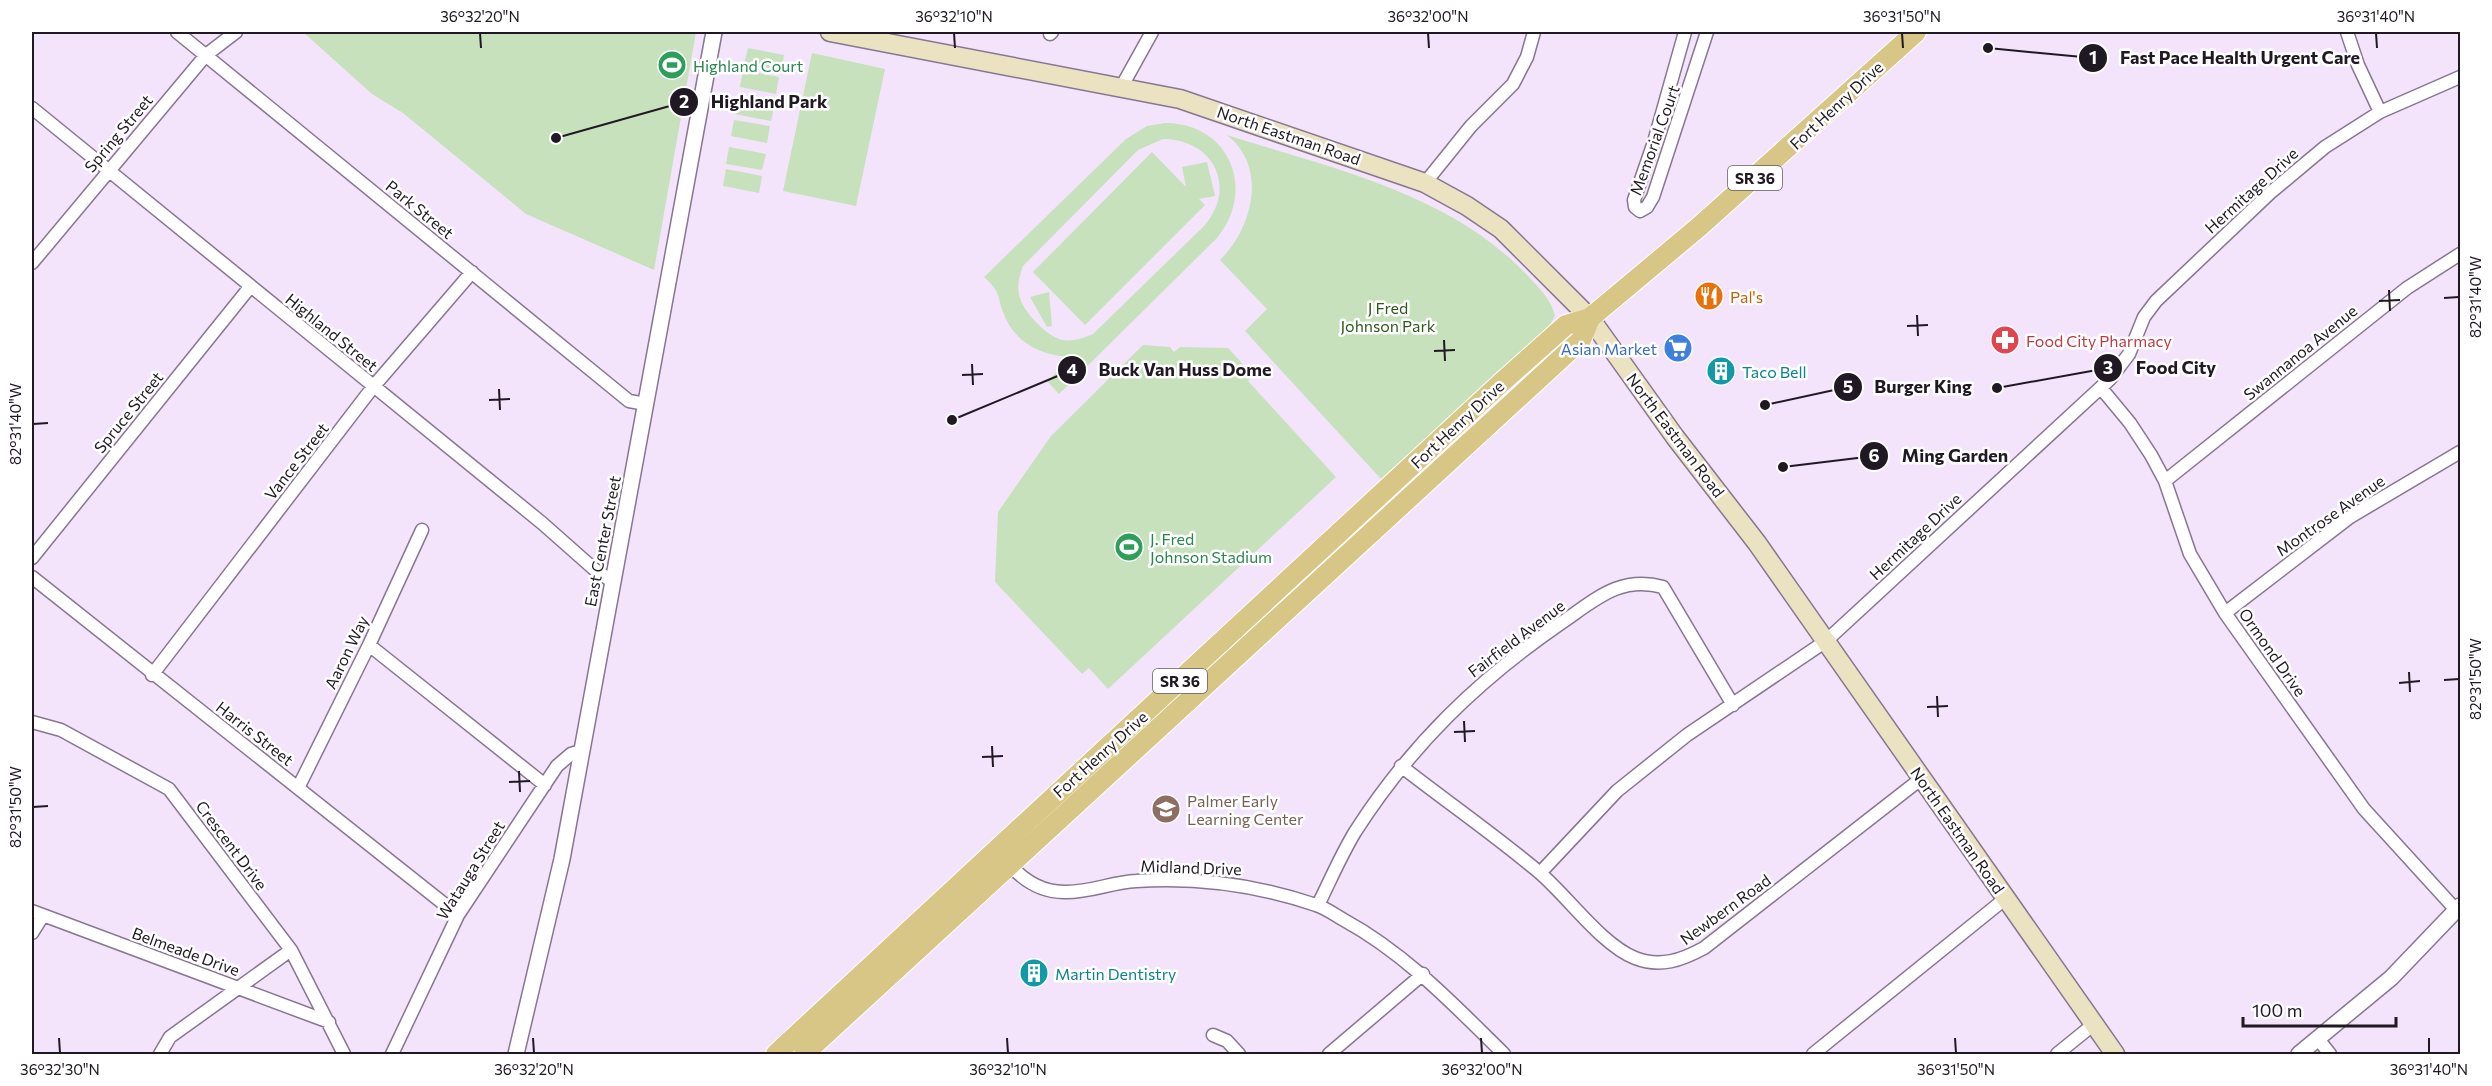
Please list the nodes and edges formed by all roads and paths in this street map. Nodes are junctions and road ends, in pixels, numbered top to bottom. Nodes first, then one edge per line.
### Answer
1 (177, 32) edge
2 (236, 32) edge
3 (714, 32) edge
4 (830, 32) edge
5 (1152, 32) edge
6 (1534, 32) edge
7 (1685, 32) edge
8 (1707, 32) edge
9 (1916, 32) edge
10 (2347, 32) edge
11 (206, 55) junction
12 (1675, 65) junction
13 (1695, 70) junction
14 (2460, 77) edge
15 (1122, 86) junction
16 (32, 108) edge
17 (2380, 111) junction
18 (108, 170) junction
19 (1425, 183) junction
20 (2460, 254) edge
21 (32, 263) edge
22 (472, 272) junction
23 (250, 287) junction
24 (1590, 318) junction
25 (373, 387) junction
26 (2101, 388) junction
27 (646, 404) junction
28 (2460, 452) edge
29 (2165, 482) junction
30 (422, 530) dead end
31 (32, 558) edge
32 (32, 578) edge
33 (613, 582) junction
34 (2225, 613) junction
35 (1826, 642) junction
36 (369, 645) junction
37 (152, 675) junction
38 (1733, 705) junction
39 (32, 722) edge
40 (581, 751) junction
41 (1401, 766) junction
42 (1922, 778) junction
43 (545, 785) junction
44 (298, 788) junction
45 (1010, 864) junction
46 (1540, 873) junction
47 (2006, 898) junction
48 (1318, 905) junction
49 (2458, 909) edge
50 (37, 914) edge
51 (458, 915) junction
52 (32, 933) edge
53 (291, 950) junction
54 (1423, 974) junction
55 (236, 987) junction
56 (329, 1022) junction
57 (2094, 1024) junction
58 (1213, 1035) dead end
59 (2318, 1039) junction
60 (160, 1054) edge
61 (344, 1054) edge
62 (392, 1054) edge
63 (516, 1054) edge
64 (776, 1054) edge
65 (804, 1054) edge
66 (1239, 1054) edge
67 (1329, 1054) edge
68 (1504, 1054) edge
69 (1813, 1054) edge
70 (2057, 1054) edge
71 (2115, 1054) edge
72 (2299, 1054) edge
73 (2330, 1054) edge

1 - 11 street, Park Street
2 - 11 street, Spring Street
3 - 27 street, East Center Street
4 - 15 main road, North Eastman Road
5 - 15 street
6 - 19 street
7 - 12 street, Memorial Court
8 - 13 street, Memorial Court
9 - 24 main road, Fort Henry Drive / SR 36
10 - 17 street
11 - 18 street, Spring Street
11 - 22 street, Park Street
12 - 13 street
12 - 13 street, Memorial Court
14 - 17 street, Hermitage Drive
15 - 19 main road, North Eastman Road
16 - 18 street, Highland Street
17 - 26 street, Hermitage Drive
18 - 21 street, Spring Street
18 - 23 street, Highland Street
19 - 24 main road, North Eastman Road
20 - 29 street, Swannanoa Avenue
22 - 25 street, Vance Street
22 - 27 street, Park Street
23 - 25 street, Highland Street
23 - 31 street, Spruce Street
24 - 35 main road, North Eastman Road
24 - 45 main road, Fort Henry Drive / SR 36
24 - 64 main road, Fort Henry Drive / SR 36
25 - 33 street, Highland Street
25 - 37 street, Vance Street
26 - 29 street, Ormond Drive
26 - 35 street, Hermitage Drive
27 - 33 street, East Center Street
28 - 34 street, Montrose Avenue
29 - 34 street, Ormond Drive
30 - 36 street, Aaron Way
32 - 37 street, Harris Street
33 - 40 street, East Center Street
34 - 49 street, Ormond Drive
35 - 38 street, Hermitage Drive
35 - 42 main road, North Eastman Road
36 - 43 street
36 - 44 street, Aaron Way
37 - 44 street, Harris Street
38 - 41 street, Fairfield Avenue
38 - 46 street, Hermitage Drive
39 - 53 street, Crescent Drive
40 - 43 street, Watauga Street
40 - 63 street, East Center Street
41 - 46 street, Newbern Road
41 - 48 street, Fairfield Avenue
42 - 46 street, Newbern Road
42 - 47 main road, North Eastman Road
43 - 51 street, Watauga Street
44 - 51 street, Harris Street
45 - 48 street, Midland Drive
45 - 65 main road, Fort Henry Drive / SR 36
47 - 57 main road, North Eastman Road
47 - 69 street
48 - 54 street, Midland Drive
49 - 59 street
50 - 52 street
50 - 55 street, Belmeade Drive
51 - 62 street, Watauga Street
53 - 55 street
53 - 56 street, Crescent Drive
54 - 67 street
54 - 68 street, Midland Drive
55 - 56 street, Belmeade Drive
55 - 60 street
56 - 61 street, Crescent Drive
57 - 70 street
57 - 71 main road, North Eastman Road
58 - 66 street
59 - 72 street
59 - 73 street

